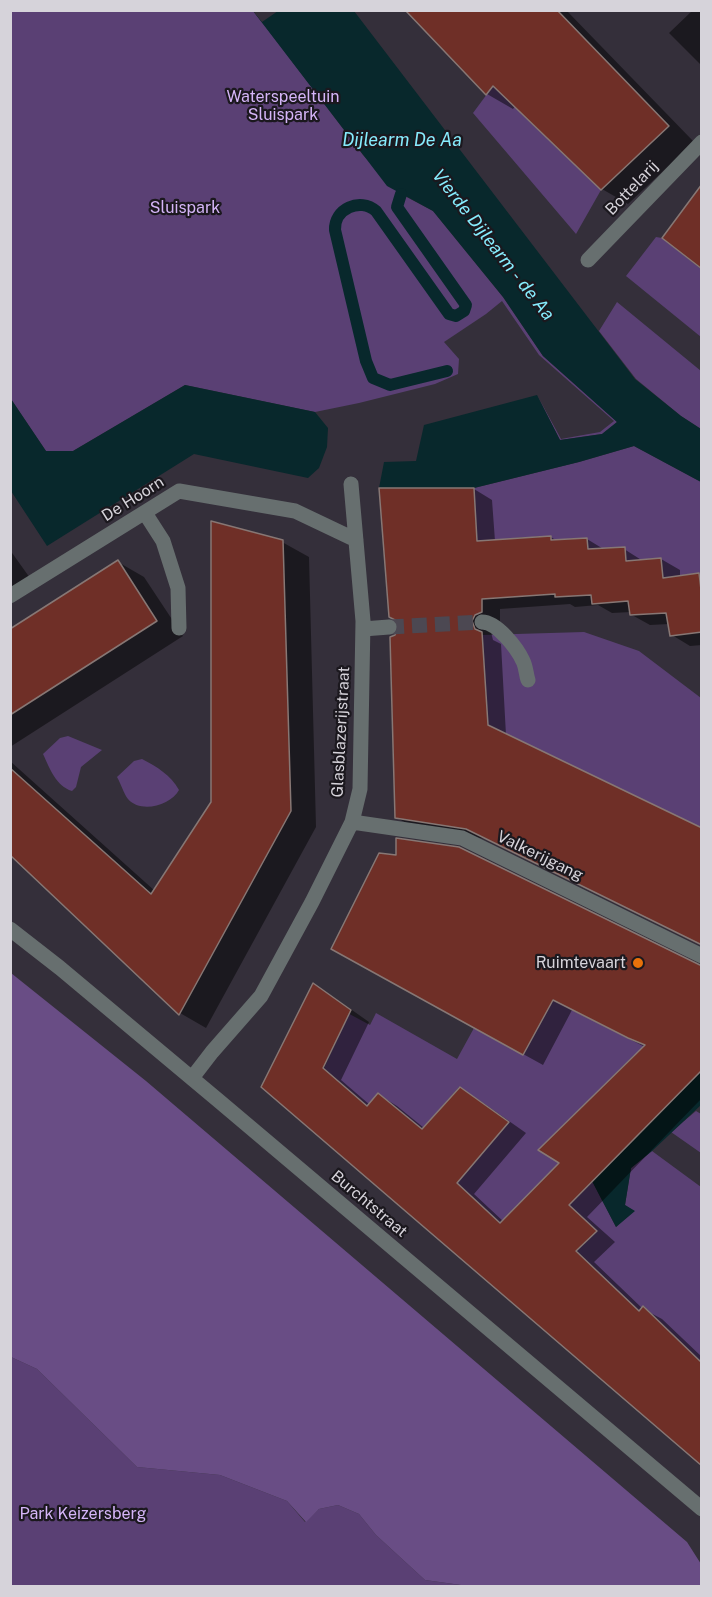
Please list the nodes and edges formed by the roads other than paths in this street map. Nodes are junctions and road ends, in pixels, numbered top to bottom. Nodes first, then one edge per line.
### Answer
1 (702, 142) edge
2 (588, 260) dead end
3 (351, 484) dead end
4 (145, 513) junction
5 (356, 540) junction
6 (10, 596) edge
7 (482, 622) tunnel mouth
8 (389, 627) tunnel mouth
9 (179, 628) dead end
10 (363, 629) junction
11 (528, 680) dead end
12 (352, 822) junction
13 (10, 929) edge
14 (702, 956) edge
15 (192, 1078) junction
16 (702, 1509) edge

1 - 2 street, Bottelarij
3 - 5 street, Glasblazerijstraat
4 - 5 street, De Hoorn
4 - 6 street, De Hoorn
4 - 9 street
5 - 10 street, Glasblazerijstraat
7 - 11 street
8 - 10 street
10 - 12 street, Glasblazerijstraat
12 - 14 street, Valkerijgang
12 - 15 street, Glasblazerijstraat
13 - 15 street, Burchtstraat
15 - 16 street, Burchtstraat

